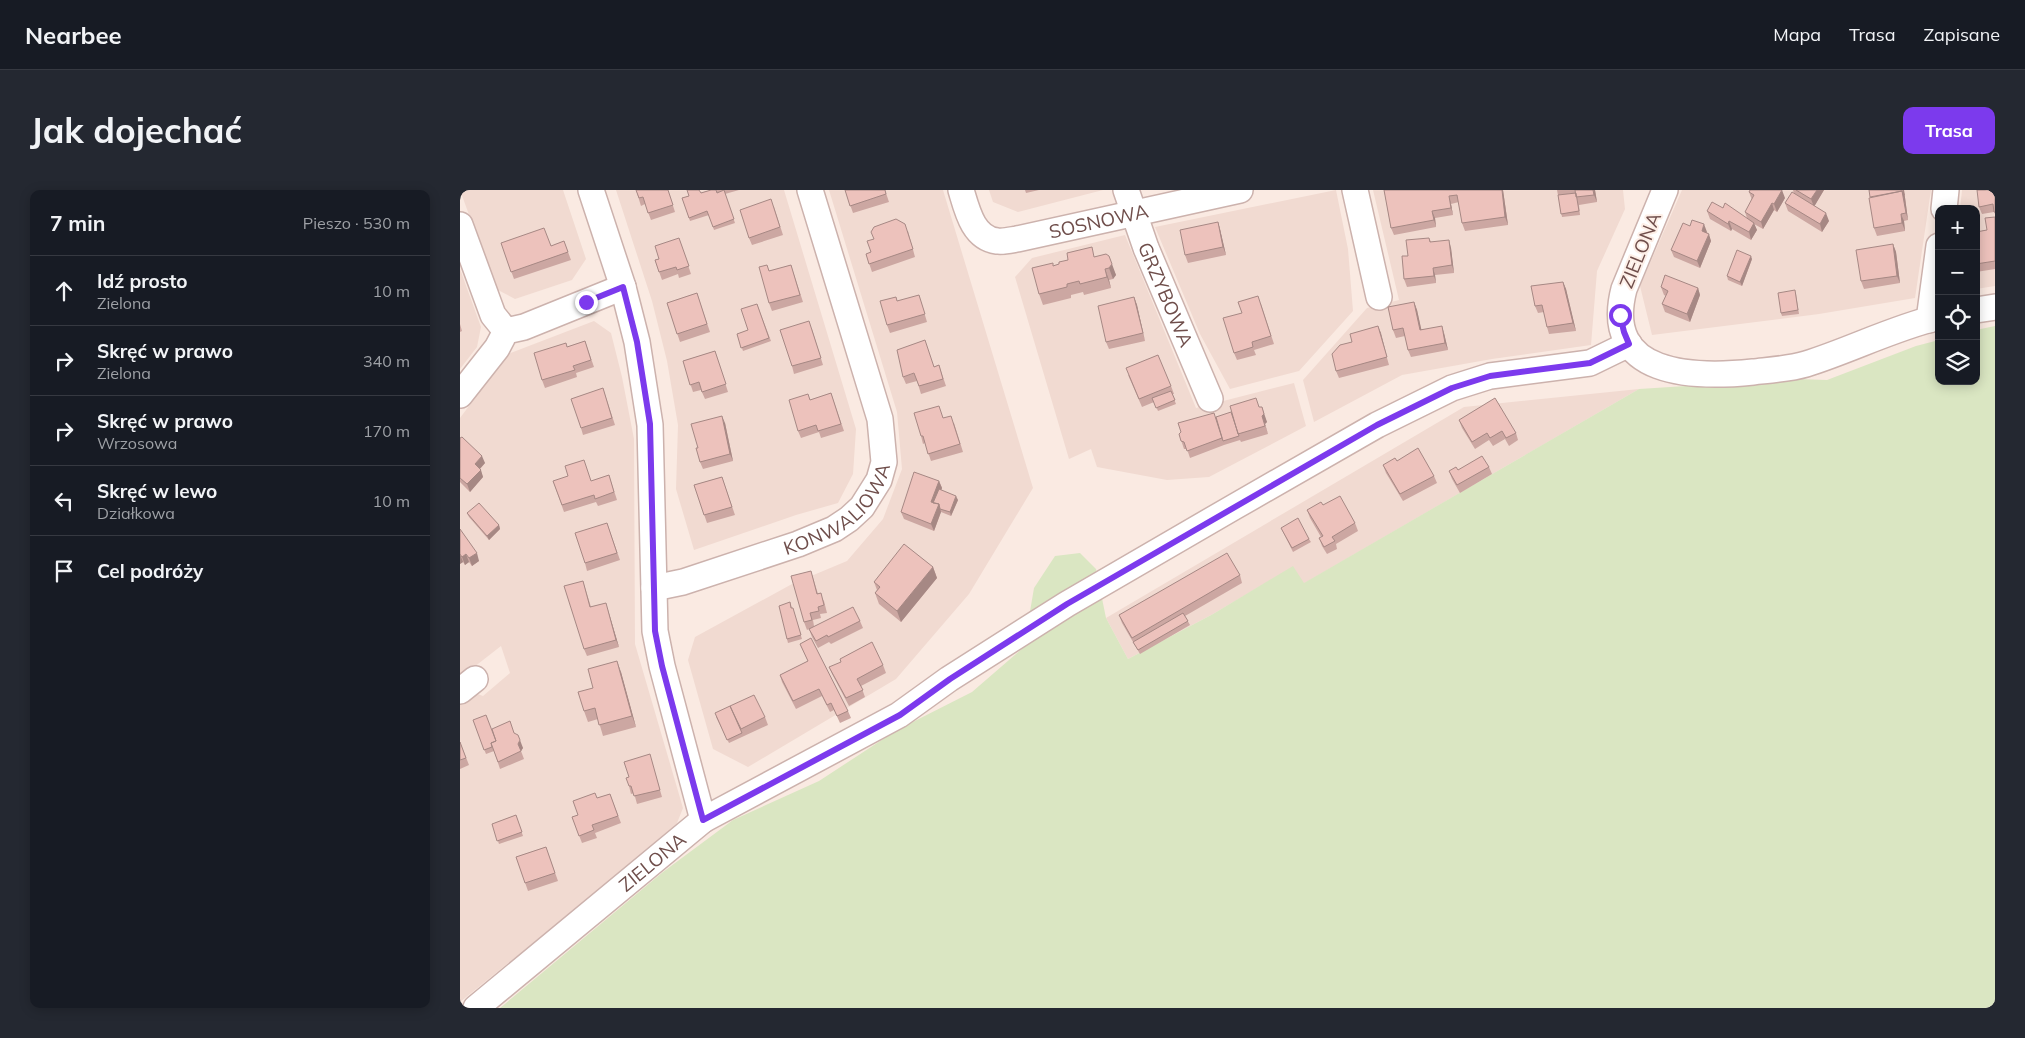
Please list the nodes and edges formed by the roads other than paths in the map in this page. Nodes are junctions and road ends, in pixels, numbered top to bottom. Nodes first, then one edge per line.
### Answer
1 (591, 190) edge
2 (810, 190) edge
3 (961, 190) edge
4 (1126, 190) edge
5 (1240, 190) edge
6 (1354, 190) edge
7 (1665, 190) edge
8 (1946, 190) edge
9 (1944, 205) edge
10 (1135, 213) junction
11 (460, 225) edge
12 (1939, 250) edge
13 (623, 287) junction
14 (1379, 296) dead end
15 (1995, 307) edge
16 (1980, 309) edge
17 (1934, 318) edge
18 (506, 331) junction
19 (1629, 344) junction
20 (460, 395) edge
21 (1210, 399) dead end
22 (654, 588) junction
23 (703, 820) junction
24 (476, 1008) edge

1 - 13 street
2 - 22 street, KONWALIOWA
3 - 10 street, SOSNOWA
4 - 10 street, GRZYBOWA
5 - 10 street, SOSNOWA
6 - 14 street
7 - 19 street, ZIELONA
8 - 9 street
10 - 21 street, GRZYBOWA
11 - 18 street
12 - 17 street
13 - 18 street
13 - 22 street
15 - 16 street
17 - 19 street
18 - 20 street
19 - 23 street, ZIELONA
22 - 23 street
23 - 24 street, ZIELONA

